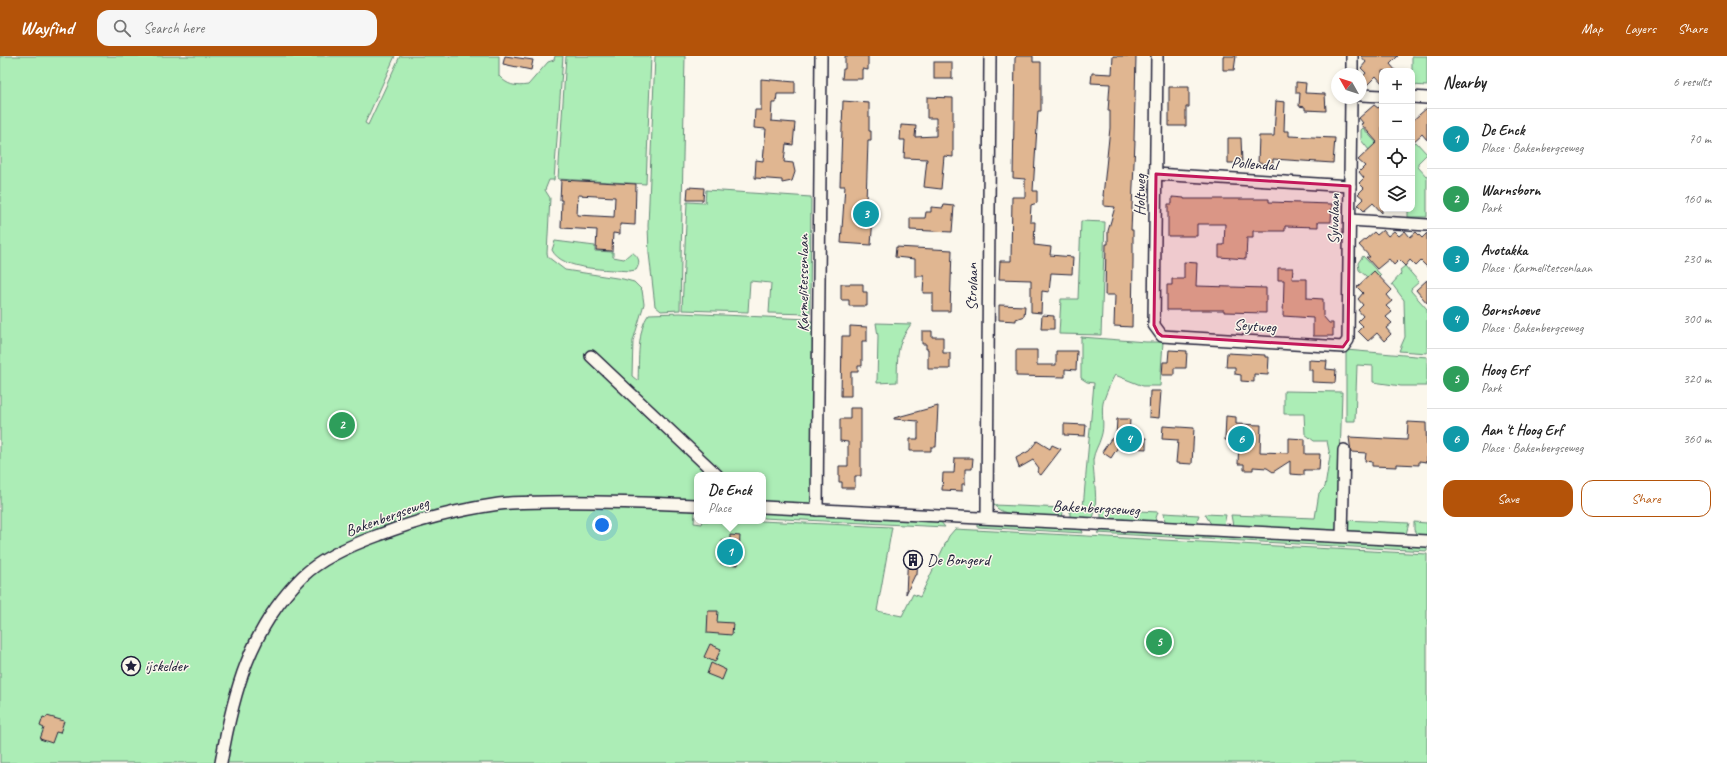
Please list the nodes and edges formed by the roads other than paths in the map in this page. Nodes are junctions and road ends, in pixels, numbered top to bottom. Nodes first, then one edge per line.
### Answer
1 (821, 56) edge
2 (990, 56) edge
3 (1157, 56) edge
4 (1352, 56) edge
5 (1352, 68) edge
6 (1367, 95) edge
7 (1379, 96) edge
8 (1415, 97) edge
9 (1427, 98) edge
10 (1351, 104) edge
11 (1156, 174) junction
12 (1350, 186) junction
13 (1350, 220) junction
14 (1427, 225) edge
15 (1158, 333) joint
16 (1348, 340) joint
17 (591, 356) dead end
18 (1344, 450) dead end
19 (714, 472) edge
20 (694, 505) edge
21 (766, 507) edge
22 (817, 510) junction
23 (987, 518) junction
24 (1342, 536) junction
25 (1427, 541) edge
26 (221, 763) edge

1 - 22 street, Karmelitessenlaan
2 - 23 street, Strolaan
3 - 11 street, Holtweg
4 - 5 street
6 - 7 street
8 - 9 street
10 - 12 street, Sylvalaan
11 - 12 street, Pollendal
11 - 15 street, Holtweg
12 - 13 street, Sylvalaan
13 - 14 street
13 - 16 street, Sylvalaan
15 - 16 street, Seytweg
17 - 19 street
18 - 24 street
20 - 26 street, Bakenbergseweg
21 - 22 street, Bakenbergseweg
22 - 23 street, Bakenbergseweg
23 - 24 street, Bakenbergseweg
24 - 25 street, Bakenbergseweg

